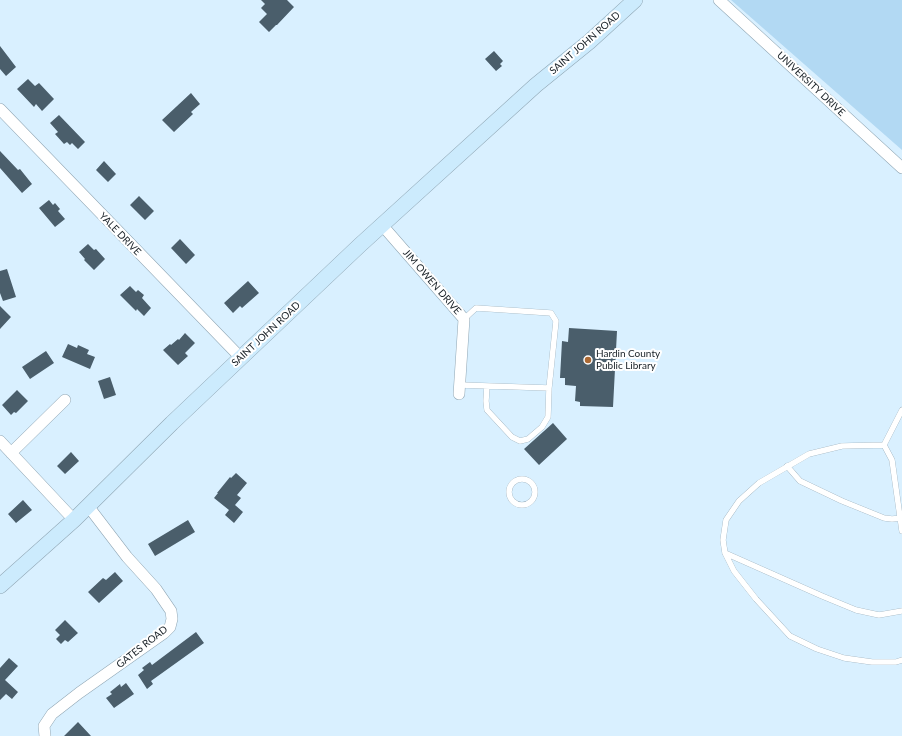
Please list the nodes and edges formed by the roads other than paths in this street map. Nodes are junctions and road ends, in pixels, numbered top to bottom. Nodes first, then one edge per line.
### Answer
1 (620, 0) edge
2 (635, 0) edge
3 (719, 0) edge
4 (536, 85) junction
5 (0, 109) edge
6 (902, 168) edge
7 (382, 225) junction
8 (464, 319) junction
9 (240, 358) junction
10 (487, 386) junction
11 (549, 388) junction
12 (459, 390) joint
13 (65, 400) dead end
14 (902, 410) edge
15 (0, 441) edge
16 (884, 445) junction
17 (11, 453) junction
18 (787, 466) junction
19 (509, 491) joint
20 (88, 506) junction
21 (901, 518) edge
22 (74, 520) junction
23 (902, 531) edge
24 (725, 552) junction
25 (0, 586) edge
26 (902, 610) edge
27 (902, 660) edge
28 (45, 736) edge

1 - 4 street, SAINT JOHN ROAD
2 - 4 street, SAINT JOHN ROAD
3 - 6 street, UNIVERSITY DRIVE
4 - 7 street, SAINT JOHN ROAD
5 - 9 street, YALE DRIVE
7 - 8 street, JIM OWEN DRIVE
7 - 9 street, SAINT JOHN ROAD
8 - 11 lane
8 - 12 street, JIM OWEN DRIVE
9 - 20 street, SAINT JOHN ROAD
10 - 11 lane
10 - 11 lane
10 - 12 lane
13 - 17 street
14 - 16 lane
15 - 17 street
16 - 18 lane
16 - 21 lane
17 - 22 street
18 - 21 lane
18 - 24 lane
19 - 19 lane
20 - 22 street, SAINT JOHN ROAD
20 - 28 street, GATES ROAD
21 - 23 lane
22 - 25 street, SAINT JOHN ROAD
24 - 26 lane
24 - 27 lane

